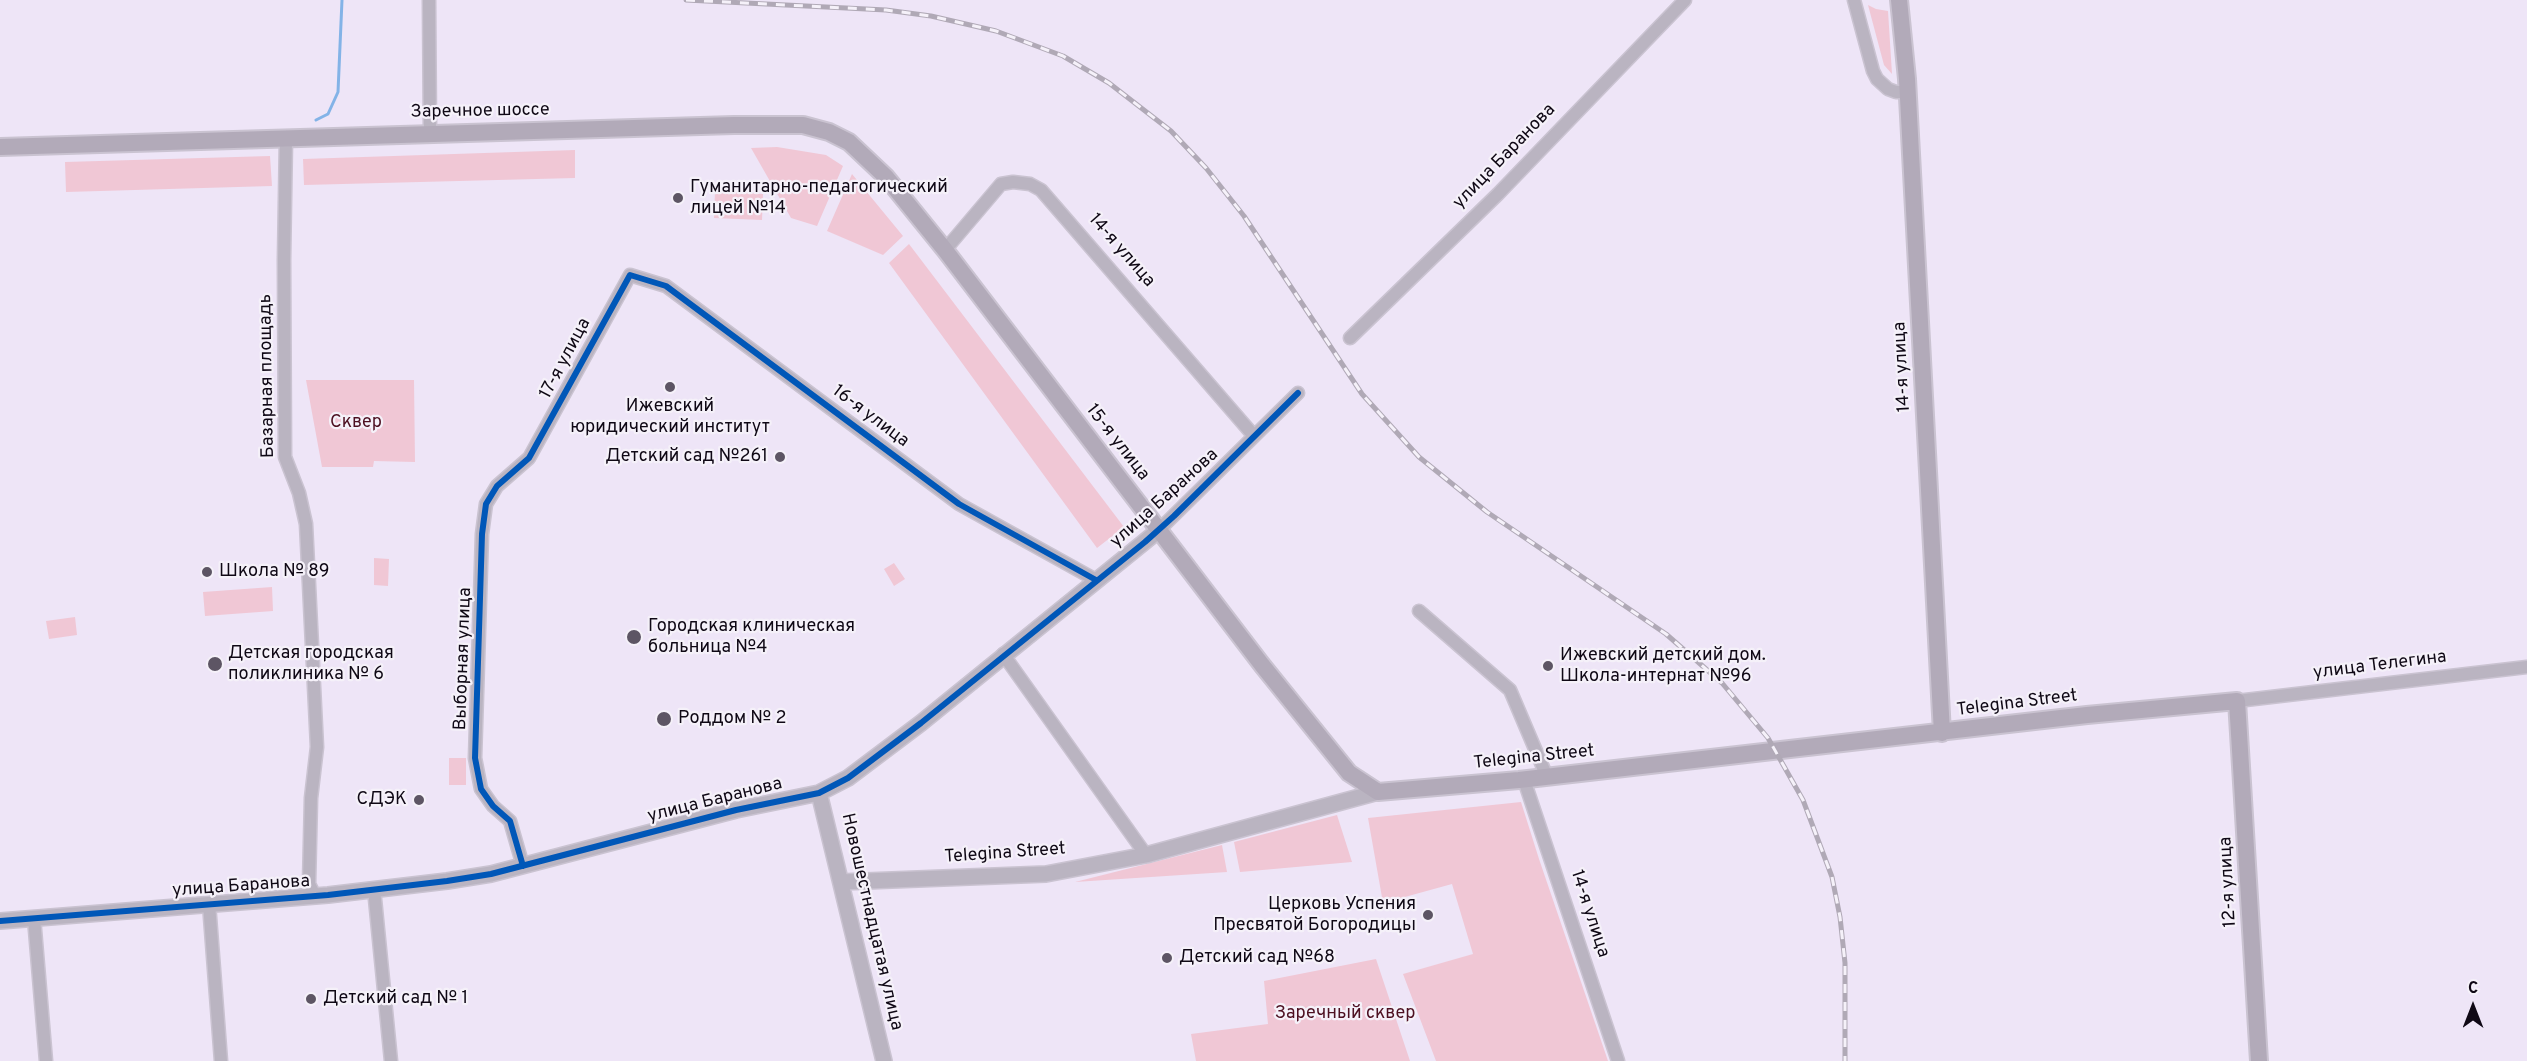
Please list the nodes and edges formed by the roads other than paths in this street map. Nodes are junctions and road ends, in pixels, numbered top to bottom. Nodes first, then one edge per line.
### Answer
1 (429, 0) edge
2 (1685, 0) edge
3 (1854, 0) edge
4 (1899, 0) edge
5 (1908, 0) edge
6 (1907, 86) junction
7 (430, 133) junction
8 (286, 138) junction
9 (0, 147) edge
10 (922, 222) joint
11 (945, 250) junction
12 (630, 275) joint
13 (1350, 338) dead end
14 (1298, 393) dead end
15 (1254, 436) junction
16 (529, 458) joint
17 (1159, 530) junction
18 (1096, 579) junction
19 (1419, 611) dead end
20 (1003, 654) junction
21 (2527, 667) edge
22 (2237, 701) junction
23 (1942, 733) junction
24 (1547, 777) junction
25 (1524, 780) junction
26 (1378, 792) junction
27 (819, 793) junction
28 (1146, 855) junction
29 (523, 866) junction
30 (841, 882) junction
31 (374, 889) junction
32 (315, 896) junction
33 (208, 904) junction
34 (34, 918) junction
35 (0, 921) edge
36 (46, 1061) edge
37 (221, 1061) edge
38 (391, 1061) edge
39 (884, 1061) edge
40 (1618, 1061) edge
41 (2259, 1061) edge

1 - 7 street
2 - 13 street, улица Баранова
3 - 6 street
4 - 6 main road, 14-я улица
5 - 6 main road
6 - 23 main road, 14-я улица
7 - 8 main road, Заречное шоссе
7 - 10 main road, Заречное шоссе
8 - 9 main road, Заречное шоссе
8 - 32 street, Базарная площадь
10 - 11 main road, 15-я улица
11 - 15 street, 14-я улица
11 - 17 main road, 15-я улица
12 - 16 street, 17-я улица
12 - 18 street, 16-я улица
14 - 15 street, улица Баранова
15 - 17 street, улица Баранова
16 - 29 street, Выборная улица
17 - 18 street, улица Баранова
17 - 26 main road, 15-я улица
18 - 20 street, улица Баранова
19 - 24 street
20 - 27 street, улица Баранова
20 - 28 street
21 - 22 street, улица Телегина
22 - 23 main road, Telegina Street
22 - 41 main road, 12-я улица
23 - 24 main road, Telegina Street
24 - 25 main road, Telegina Street
25 - 26 main road, Telegina Street
25 - 40 street, 14-я улица
26 - 28 street, Telegina Street
27 - 29 street, улица Баранова
27 - 30 street, Новошестнадцатая улица
28 - 30 street, Telegina Street
29 - 31 street, улица Баранова
30 - 39 street, Новошестнадцатая улица
31 - 32 street, улица Баранова
31 - 38 street
32 - 33 street, улица Баранова
33 - 34 street, улица Баранова
33 - 37 street
34 - 35 street, улица Баранова
34 - 36 street

